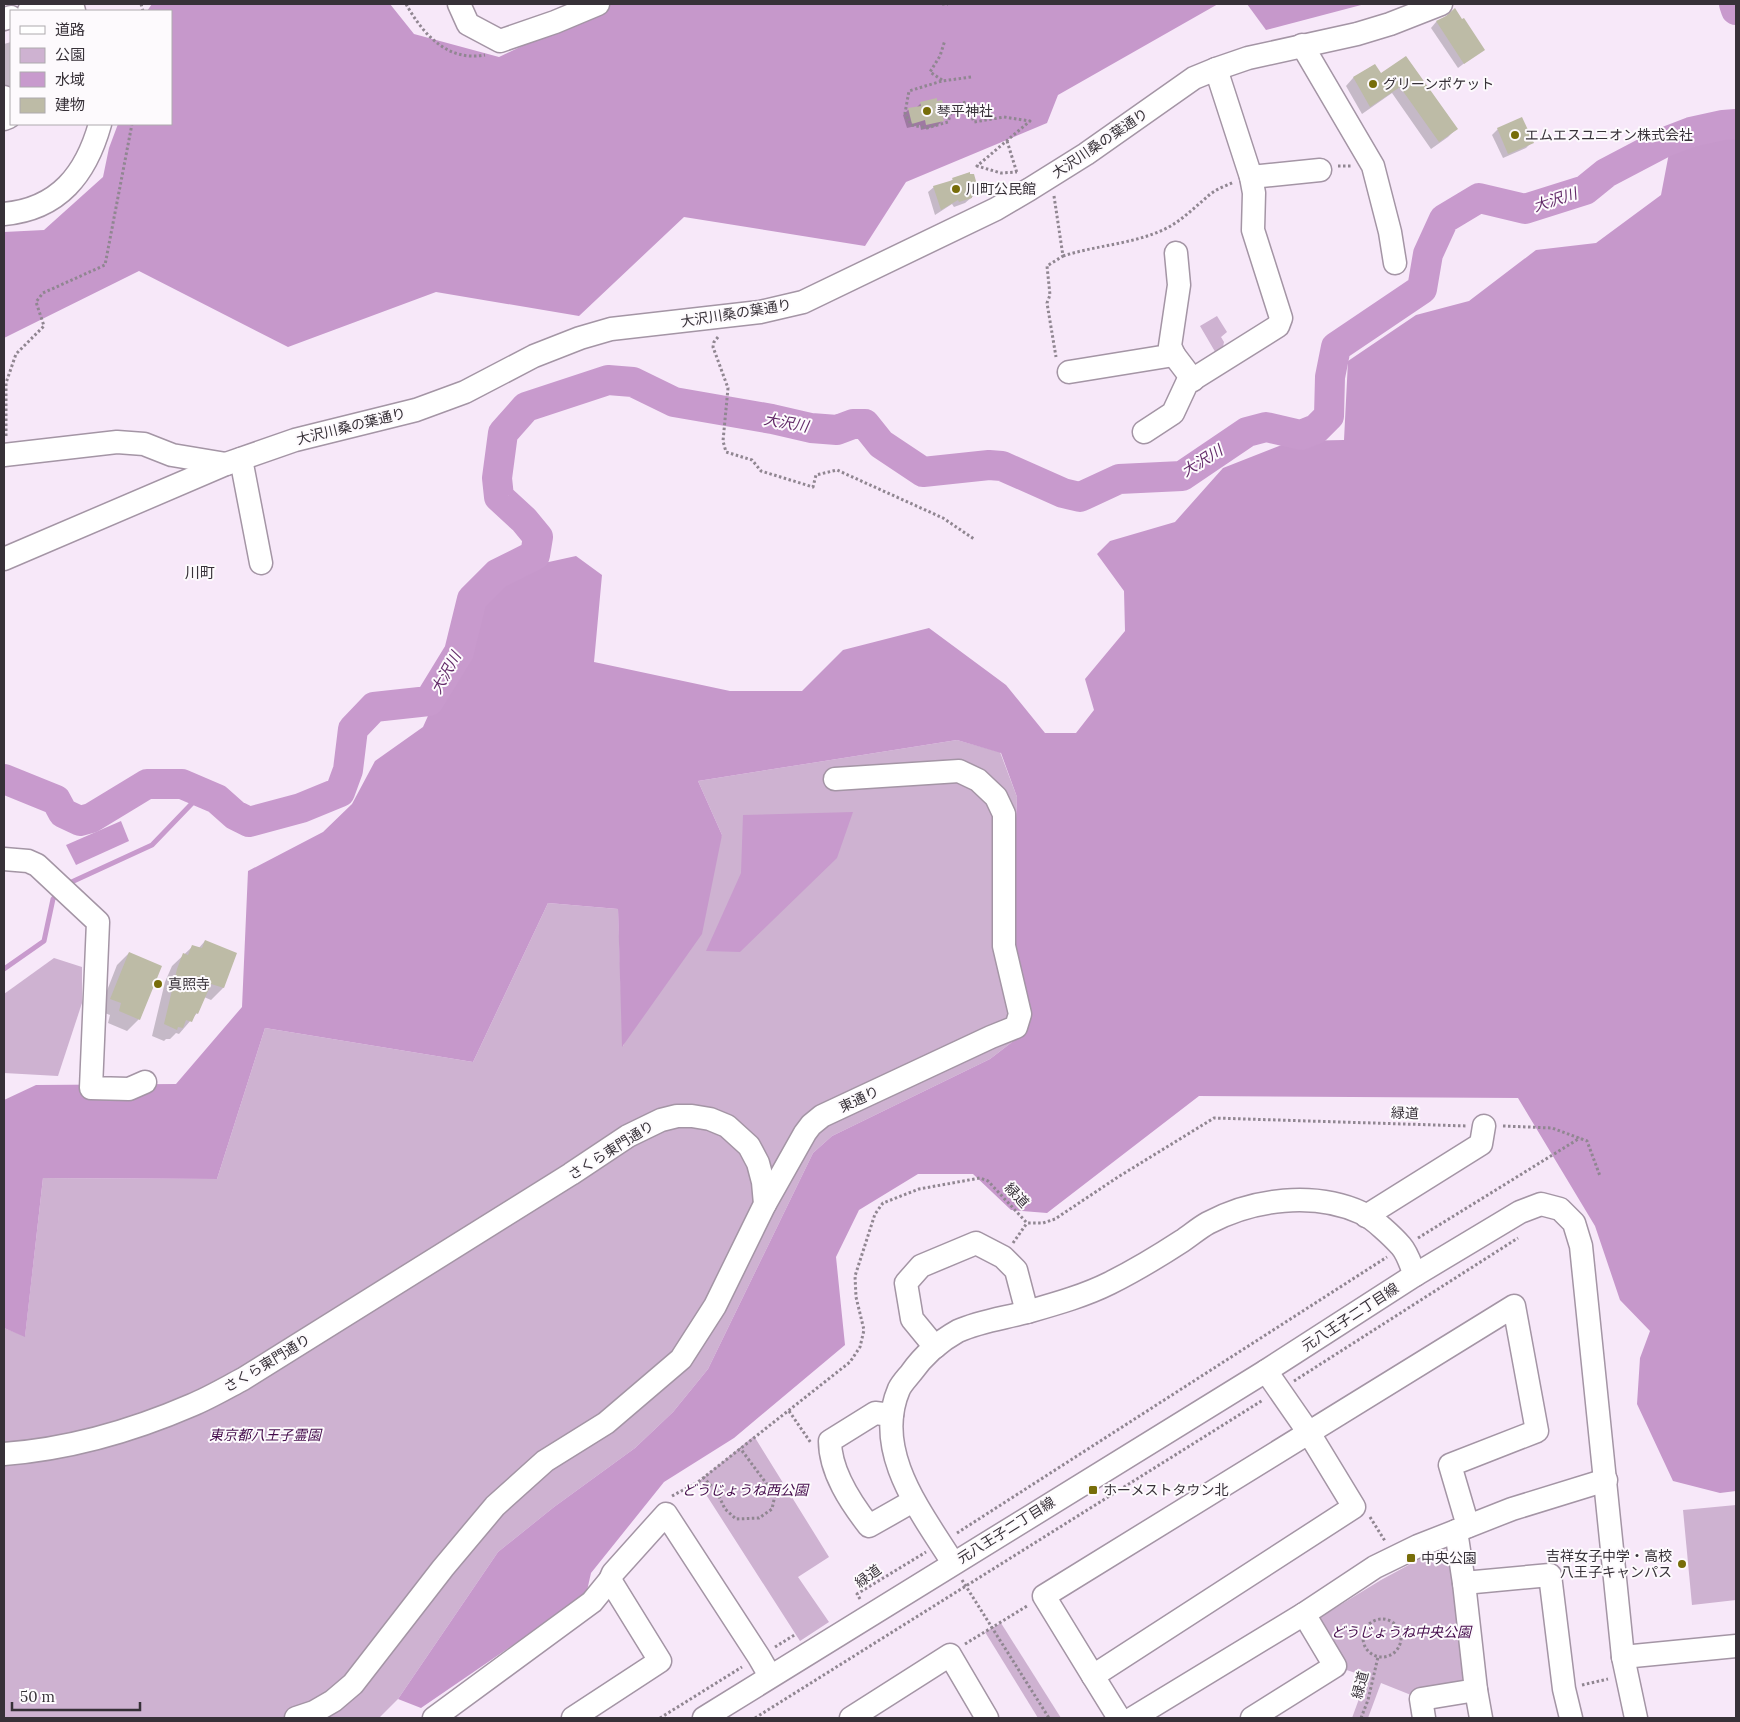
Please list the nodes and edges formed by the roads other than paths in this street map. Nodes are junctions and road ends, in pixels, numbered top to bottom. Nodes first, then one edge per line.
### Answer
1 (54, 4) edge
2 (459, 4) edge
3 (598, 4) edge
4 (1441, 4) edge
5 (33, 10) edge
6 (552, 13) edge
7 (1302, 46) junction
8 (1216, 69) junction
9 (4, 97) edge
10 (4, 119) edge
11 (100, 125) edge
12 (1320, 170) road end
13 (1250, 175) junction
14 (4, 214) edge
15 (1176, 253) dead end
16 (1395, 263) dead end
17 (1174, 355) junction
18 (1063, 366) road end
19 (1193, 380) junction
20 (1144, 432) dead end
21 (5, 455) edge
22 (234, 462) junction
23 (4, 559) edge
24 (261, 563) dead end
25 (835, 779) dead end
26 (4, 859) edge
27 (145, 1082) dead end
28 (1484, 1126) road end
29 (765, 1204) junction
30 (1366, 1216) junction
31 (1415, 1275) junction
32 (1027, 1312) junction
33 (935, 1347) junction
34 (1266, 1371) junction
35 (892, 1415) junction
36 (1309, 1433) junction
37 (4, 1454) edge
38 (1606, 1480) junction
39 (913, 1500) junction
40 (1462, 1528) junction
41 (957, 1570) junction
42 (610, 1580) junction
43 (1464, 1583) junction
44 (1304, 1614) junction
45 (1736, 1646) edge
46 (1623, 1657) junction
47 (770, 1676) junction
48 (1093, 1676) junction
49 (1476, 1690) junction
50 (1283, 1710) edge
51 (296, 1718) edge
52 (434, 1718) edge
53 (572, 1718) edge
54 (704, 1718) edge
55 (851, 1718) edge
56 (987, 1718) edge
57 (1119, 1718) edge
58 (1134, 1718) edge
59 (1252, 1718) edge
60 (1424, 1718) edge
61 (1481, 1718) edge
62 (1571, 1718) edge
63 (1636, 1718) edge

1 - 5 street
2 - 6 street
3 - 6 street
4 - 7 street, 大沢川桑の葉通り
7 - 8 street, 大沢川桑の葉通り
7 - 16 street
8 - 13 street
8 - 22 street, 大沢川桑の葉通り
9 - 10 street
11 - 14 street
12 - 13 street
13 - 19 street
15 - 17 street
17 - 18 street
17 - 19 street
19 - 20 street
21 - 22 street
22 - 23 street, 大沢川桑の葉通り
22 - 24 street
25 - 29 street, 東通り
26 - 27 street
28 - 30 street
29 - 37 street, さくら東門通り
29 - 51 street
30 - 31 street
30 - 32 street
31 - 34 street, 元八王子二丁目線
31 - 38 street, 元八王子二丁目線
32 - 33 street
32 - 33 street
33 - 35 street
34 - 36 street
34 - 41 street, 元八王子二丁目線
35 - 39 street
35 - 39 street
36 - 40 street
36 - 48 street
36 - 48 street
38 - 40 street
38 - 46 street, 元八王子二丁目線
39 - 41 street
40 - 43 street
40 - 44 street
41 - 47 street, 元八王子二丁目線
42 - 47 street
42 - 52 street
42 - 53 street
43 - 49 street
43 - 62 street
44 - 50 street
44 - 58 street
45 - 46 street
46 - 63 street, 元八王子二丁目線
47 - 54 street, 元八王子二丁目線
48 - 57 street
49 - 60 street
49 - 61 street
50 - 59 street
55 - 56 street

